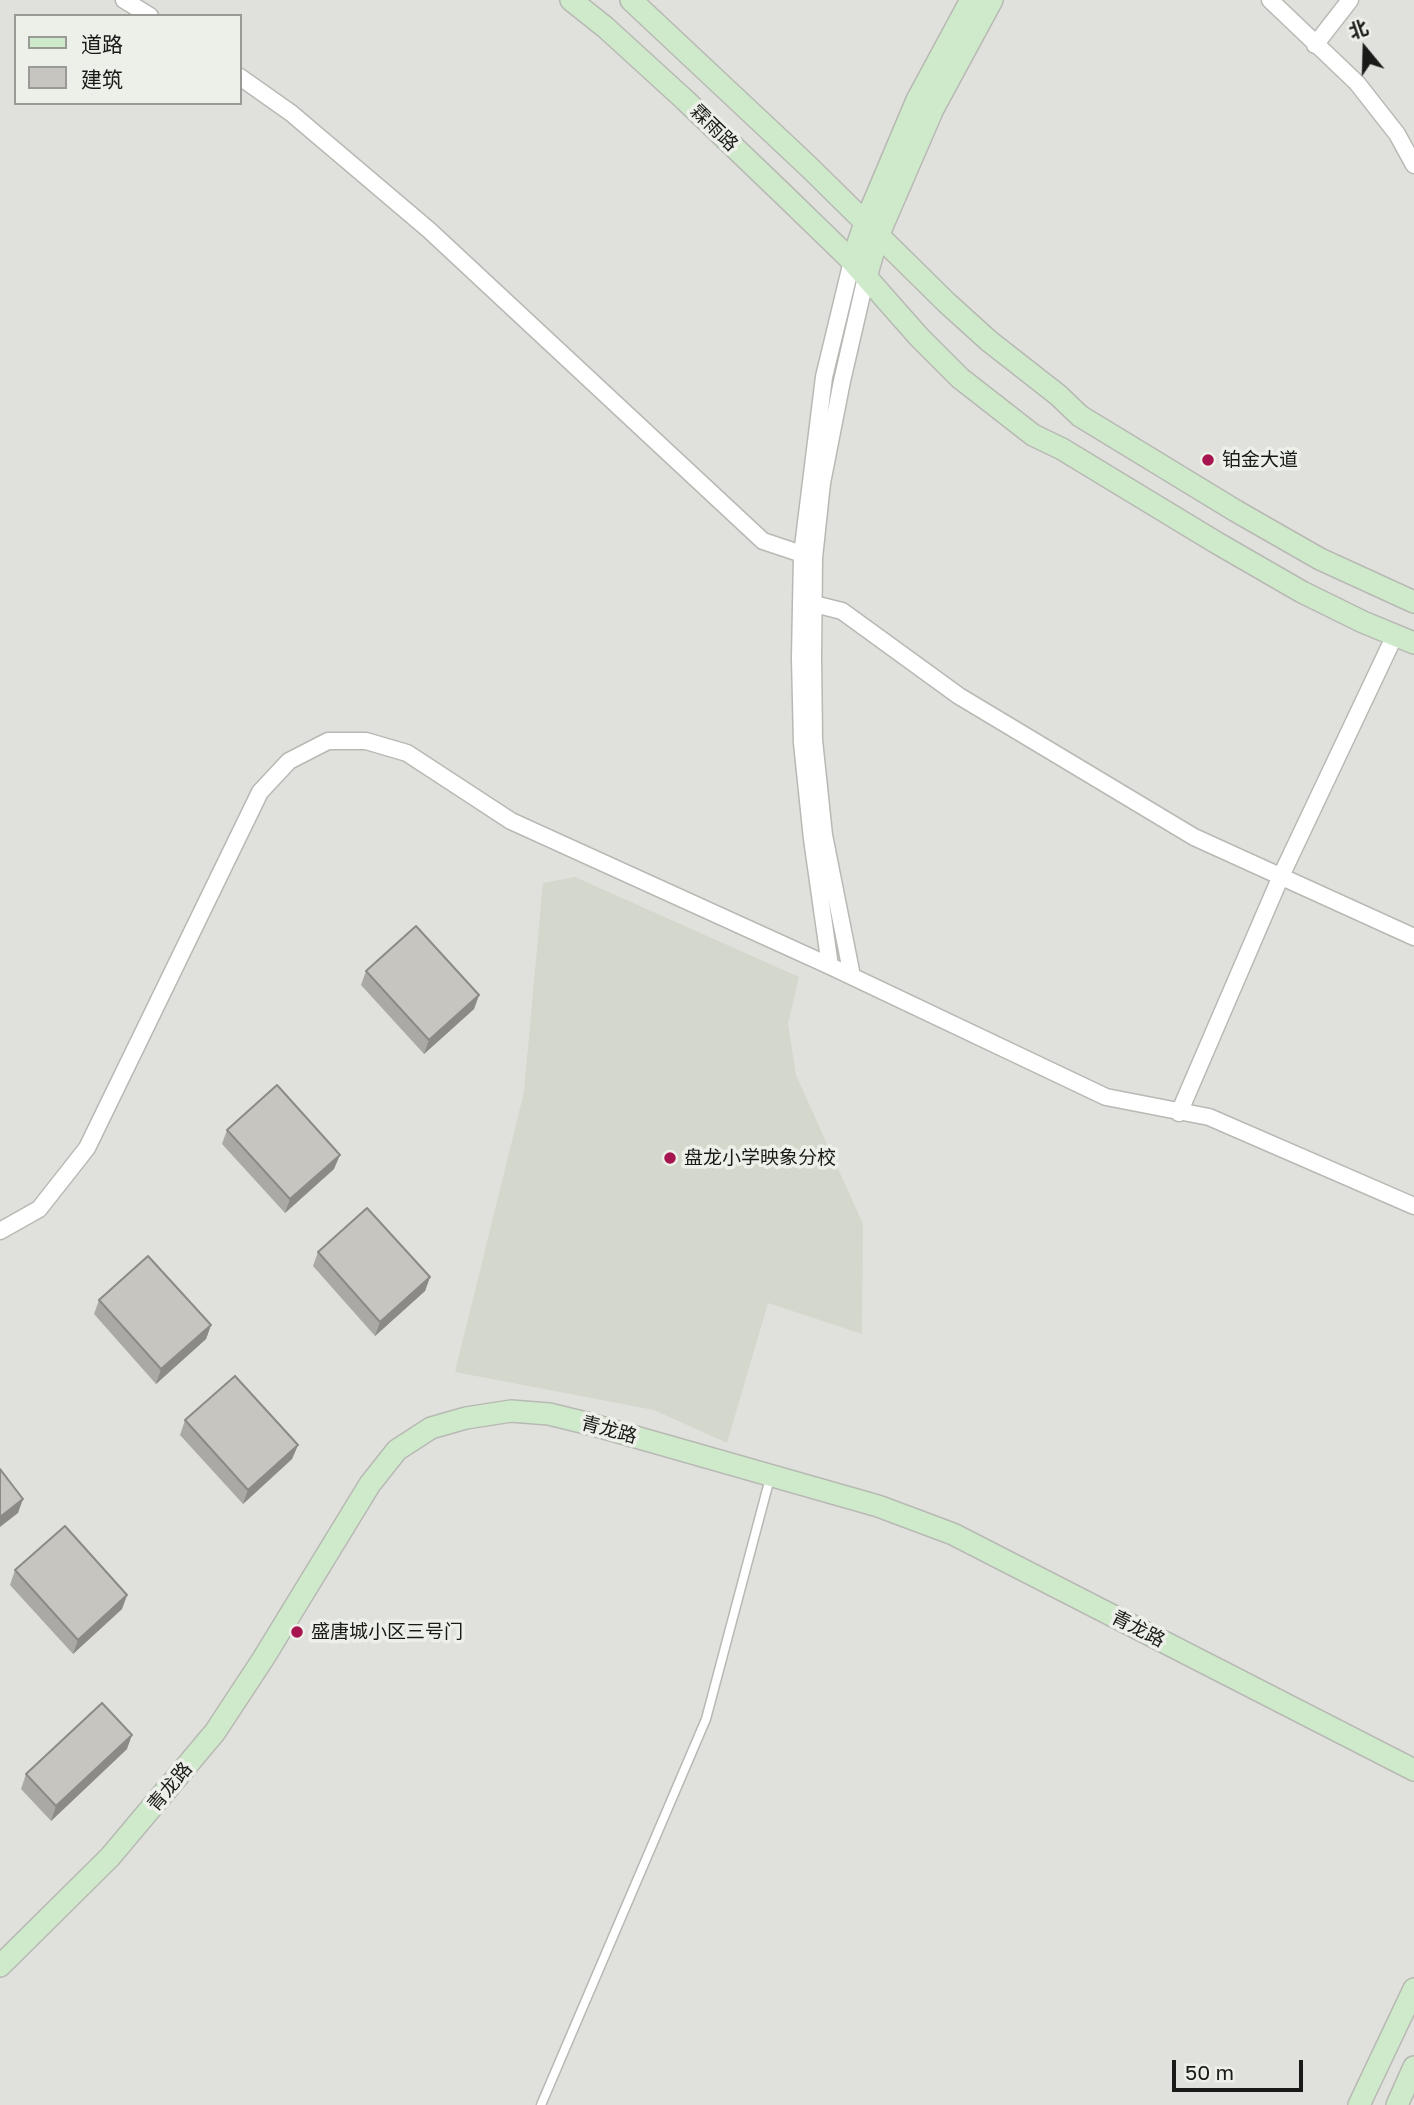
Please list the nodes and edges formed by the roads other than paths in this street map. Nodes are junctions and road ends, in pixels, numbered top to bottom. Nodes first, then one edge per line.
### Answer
1 (124, 0) edge
2 (571, 0) edge
3 (631, 0) edge
4 (971, 0) edge
5 (992, 0) edge
6 (1270, 0) edge
7 (1350, 0) edge
8 (147, 14) edge
9 (1315, 45) junction
10 (242, 78) edge
11 (1414, 165) edge
12 (871, 229) junction
13 (859, 269) junction
14 (808, 556) junction
15 (1414, 603) edge
16 (814, 604) junction
17 (1404, 639) edge
18 (1281, 876) junction
19 (1414, 937) edge
20 (830, 966) junction
21 (852, 976) junction
22 (1179, 1113) junction
23 (1414, 1206) edge
24 (0, 1231) edge
25 (770, 1475) junction
26 (1414, 1770) edge
27 (0, 1966) edge
28 (1414, 1989) edge
29 (1414, 2067) edge
30 (541, 2105) edge
31 (1359, 2105) edge
32 (1397, 2105) edge

1 - 8 street
2 - 13 street, 霖雨路
3 - 12 street, 霖雨路
4 - 12 street
5 - 12 street
6 - 9 street
7 - 9 street
9 - 11 street
10 - 14 street
12 - 13 street
12 - 15 street
13 - 14 street
13 - 17 street
14 - 16 street
14 - 20 street
16 - 18 street
16 - 21 street
17 - 18 street
18 - 19 street
18 - 22 street
20 - 21 street
20 - 24 street
21 - 22 street
22 - 23 street
25 - 26 street, 青龙路
25 - 27 street, 青龙路
25 - 30 lane
28 - 31 street
29 - 32 street

